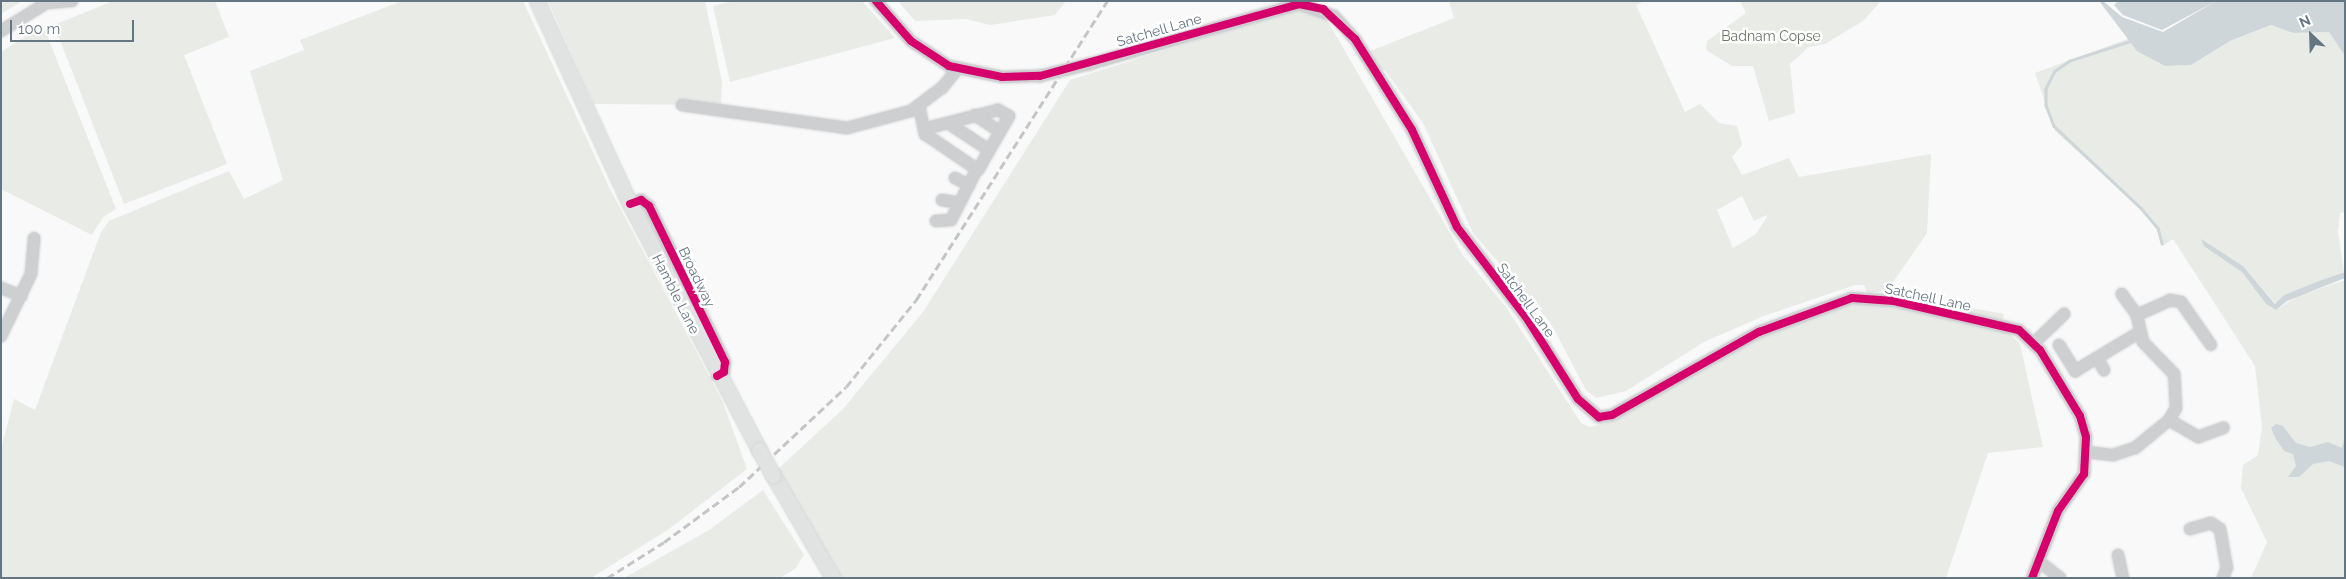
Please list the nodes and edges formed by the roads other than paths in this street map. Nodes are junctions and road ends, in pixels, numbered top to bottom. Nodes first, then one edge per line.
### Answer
1 (72, 1) edge
2 (537, 1) edge
3 (876, 1) edge
4 (49, 2) edge
5 (1, 31) edge
6 (958, 68) junction
7 (682, 105) dead end
8 (919, 106) junction
9 (976, 115) junction
10 (948, 122) junction
11 (924, 129) junction
12 (1000, 132) junction
13 (989, 150) junction
14 (978, 169) junction
15 (956, 178) dead end
16 (969, 185) junction
17 (942, 200) dead end
18 (960, 203) junction
19 (936, 221) dead end
20 (34, 238) dead end
21 (1, 288) edge
22 (2122, 294) dead end
23 (22, 296) junction
24 (2064, 314) dead end
25 (2137, 315) junction
26 (2138, 333) junction
27 (1, 336) edge
28 (2034, 343) junction
29 (2060, 345) dead end
30 (2211, 345) dead end
31 (2169, 420) junction
32 (2218, 426) dead end
33 (2086, 452) junction
34 (2196, 532) dead end
35 (2118, 555) dead end
36 (2040, 563) junction
37 (833, 578) edge
38 (2032, 578) edge
39 (2060, 578) edge
40 (2123, 578) edge
41 (2223, 578) edge

1 - 4 street
2 - 37 main road, Hamble Lane, bridge
3 - 6 street, Satchell Lane
4 - 5 street
6 - 8 street
6 - 28 street, Satchell Lane, bridge
7 - 8 street
8 - 11 street
9 - 10 street
9 - 12 street
9 - 12 street
10 - 11 street
10 - 13 street
11 - 14 street
12 - 13 street
13 - 14 street
14 - 16 street
15 - 16 street
16 - 18 street
17 - 18 street
18 - 19 street
20 - 23 street
21 - 23 street
22 - 25 street
23 - 27 street
24 - 28 street
25 - 26 street
25 - 30 street
26 - 29 street
26 - 31 street
28 - 33 street, Satchell Lane
31 - 32 street
31 - 33 street
33 - 36 street, Satchell Lane
34 - 41 street
35 - 40 street
36 - 38 street, Satchell Lane
36 - 39 street

